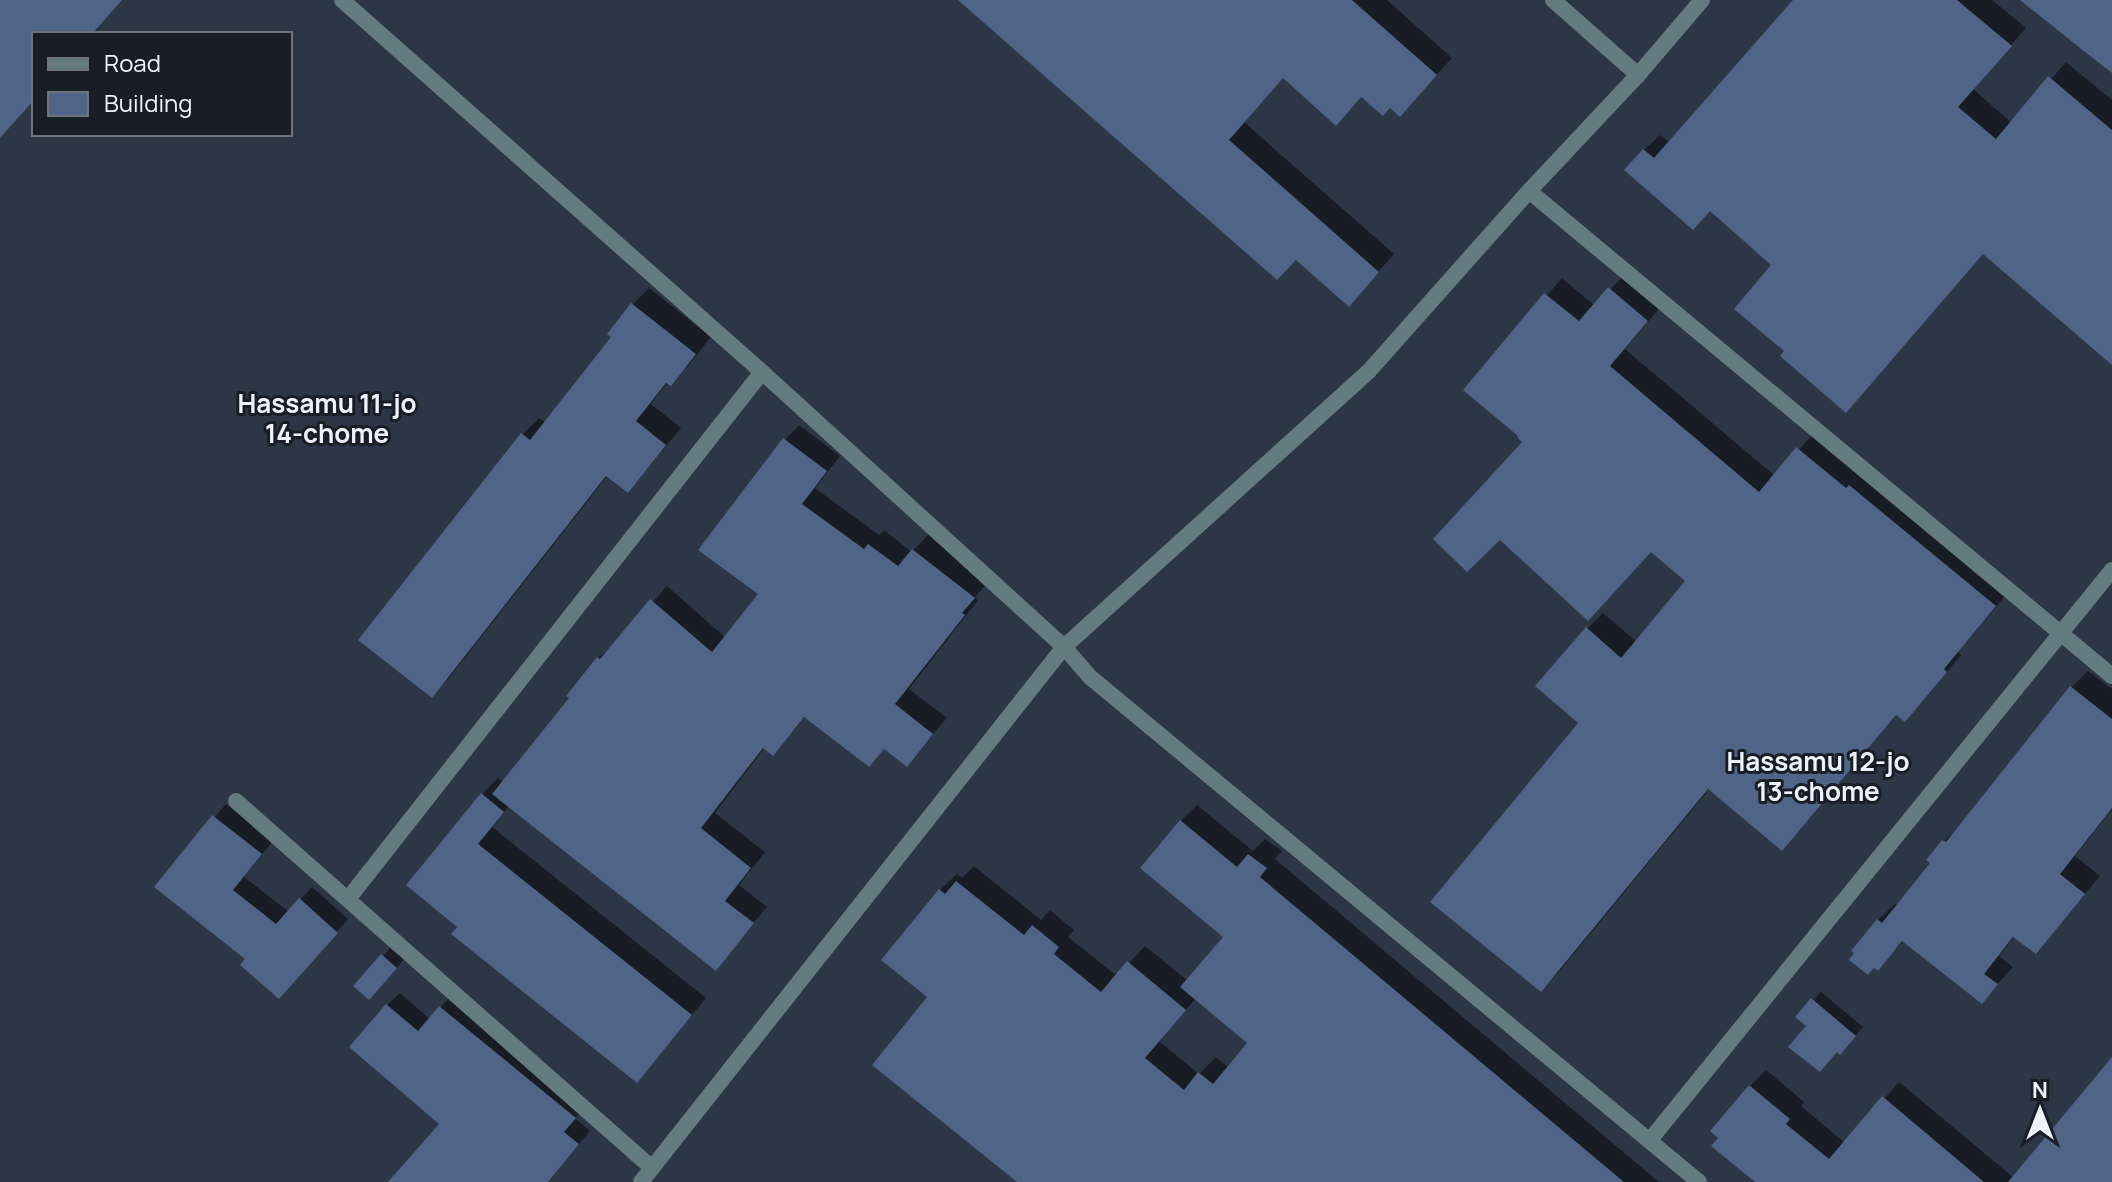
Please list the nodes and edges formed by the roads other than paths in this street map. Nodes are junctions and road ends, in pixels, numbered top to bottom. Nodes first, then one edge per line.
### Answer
1 (342, 0) edge
2 (1553, 0) edge
3 (1702, 0) edge
4 (1638, 75) junction
5 (1529, 191) junction
6 (762, 372) junction
7 (2112, 570) edge
8 (2061, 633) junction
9 (1064, 647) junction
10 (2112, 676) edge
11 (236, 801) dead end
12 (348, 899) junction
13 (1650, 1140) junction
14 (646, 1175) edge
15 (1699, 1182) edge

1 - 6 street
2 - 4 street
3 - 4 street
4 - 5 street
5 - 8 street
5 - 9 street
6 - 9 street
6 - 12 street
7 - 8 street
8 - 10 street
8 - 13 street
9 - 13 street
9 - 14 street
11 - 12 street
12 - 14 street
13 - 15 street

